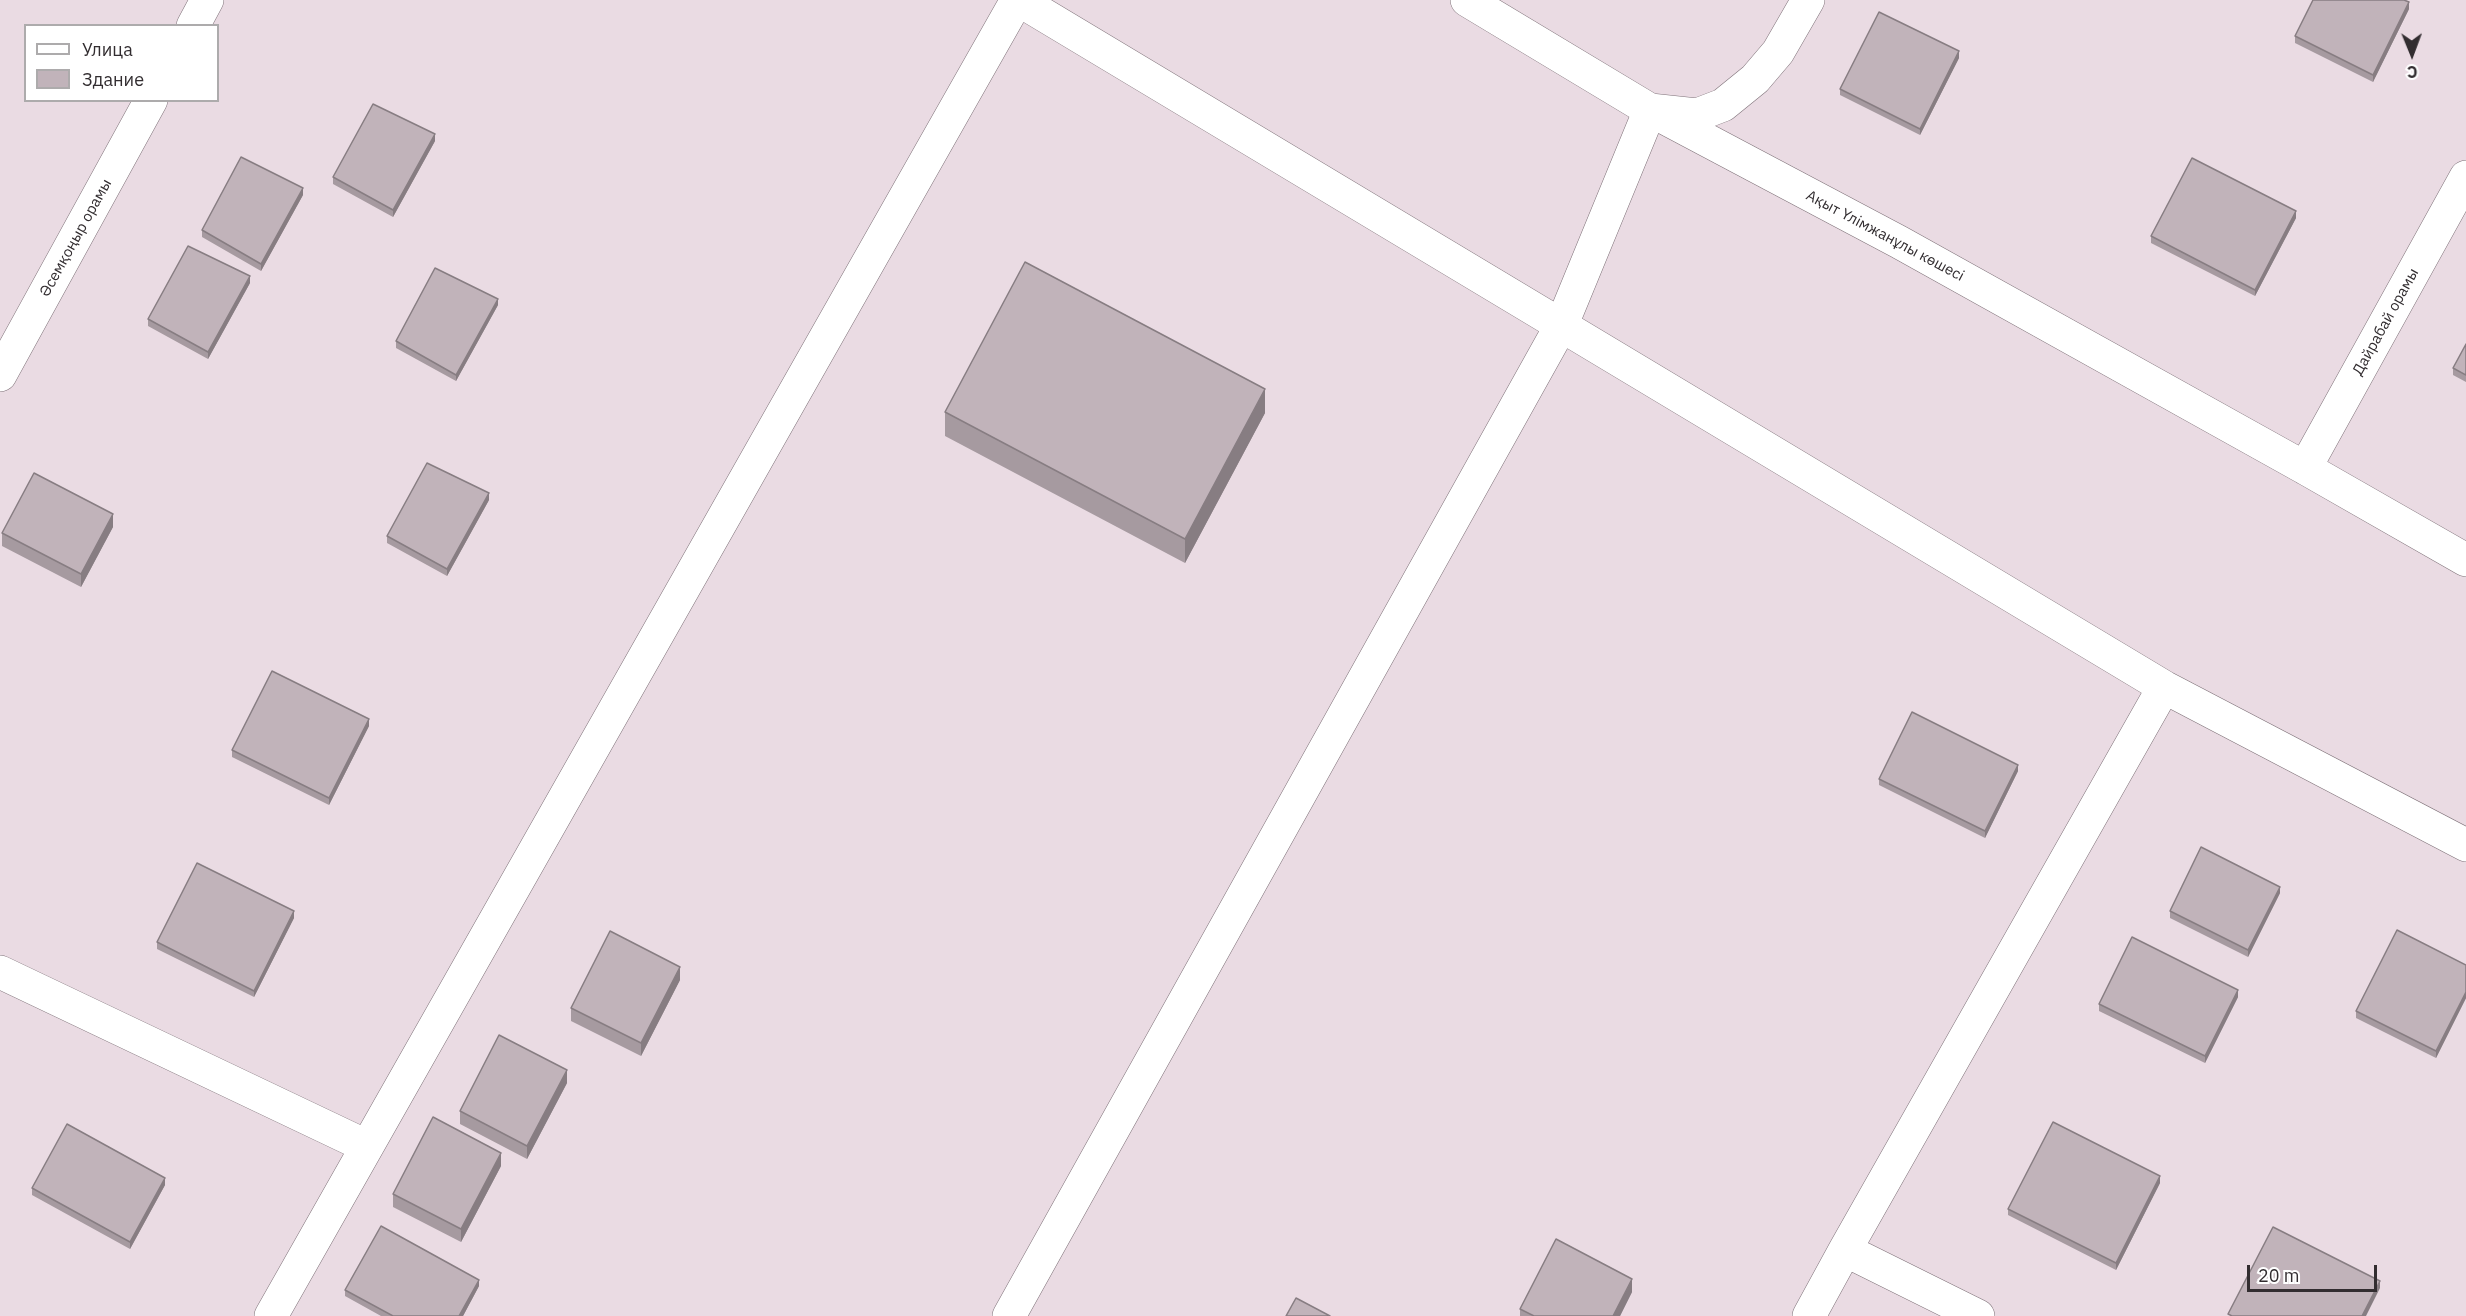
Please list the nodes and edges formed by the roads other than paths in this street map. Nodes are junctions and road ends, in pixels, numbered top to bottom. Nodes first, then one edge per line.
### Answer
1 (207, 0) edge
2 (1018, 0) edge
3 (1467, 0) edge
4 (1808, 0) edge
5 (194, 24) edge
6 (150, 102) edge
7 (1650, 110) junction
8 (2466, 177) edge
9 (1562, 324) junction
10 (0, 375) edge
11 (2305, 468) junction
12 (2466, 560) edge
13 (2164, 687) junction
14 (2466, 845) edge
15 (0, 972) edge
16 (366, 1146) junction
17 (1845, 1250) junction
18 (271, 1316) edge
19 (1009, 1316) edge
20 (1809, 1316) edge
21 (1978, 1316) edge

1 - 5 street
2 - 9 street
2 - 16 street
3 - 7 street, Ақыт Үлімжанұлы көшесі
4 - 7 street
6 - 10 street, Әсемқоңыр орамы
7 - 9 street
7 - 11 street, Ақыт Үлімжанұлы көшесі
8 - 11 street, Дайрабай орамы
9 - 13 street
9 - 19 street
11 - 12 street, Ақыт Үлімжанұлы көшесі
13 - 14 street
13 - 17 street
15 - 16 street
16 - 18 street
17 - 20 street
17 - 21 street

